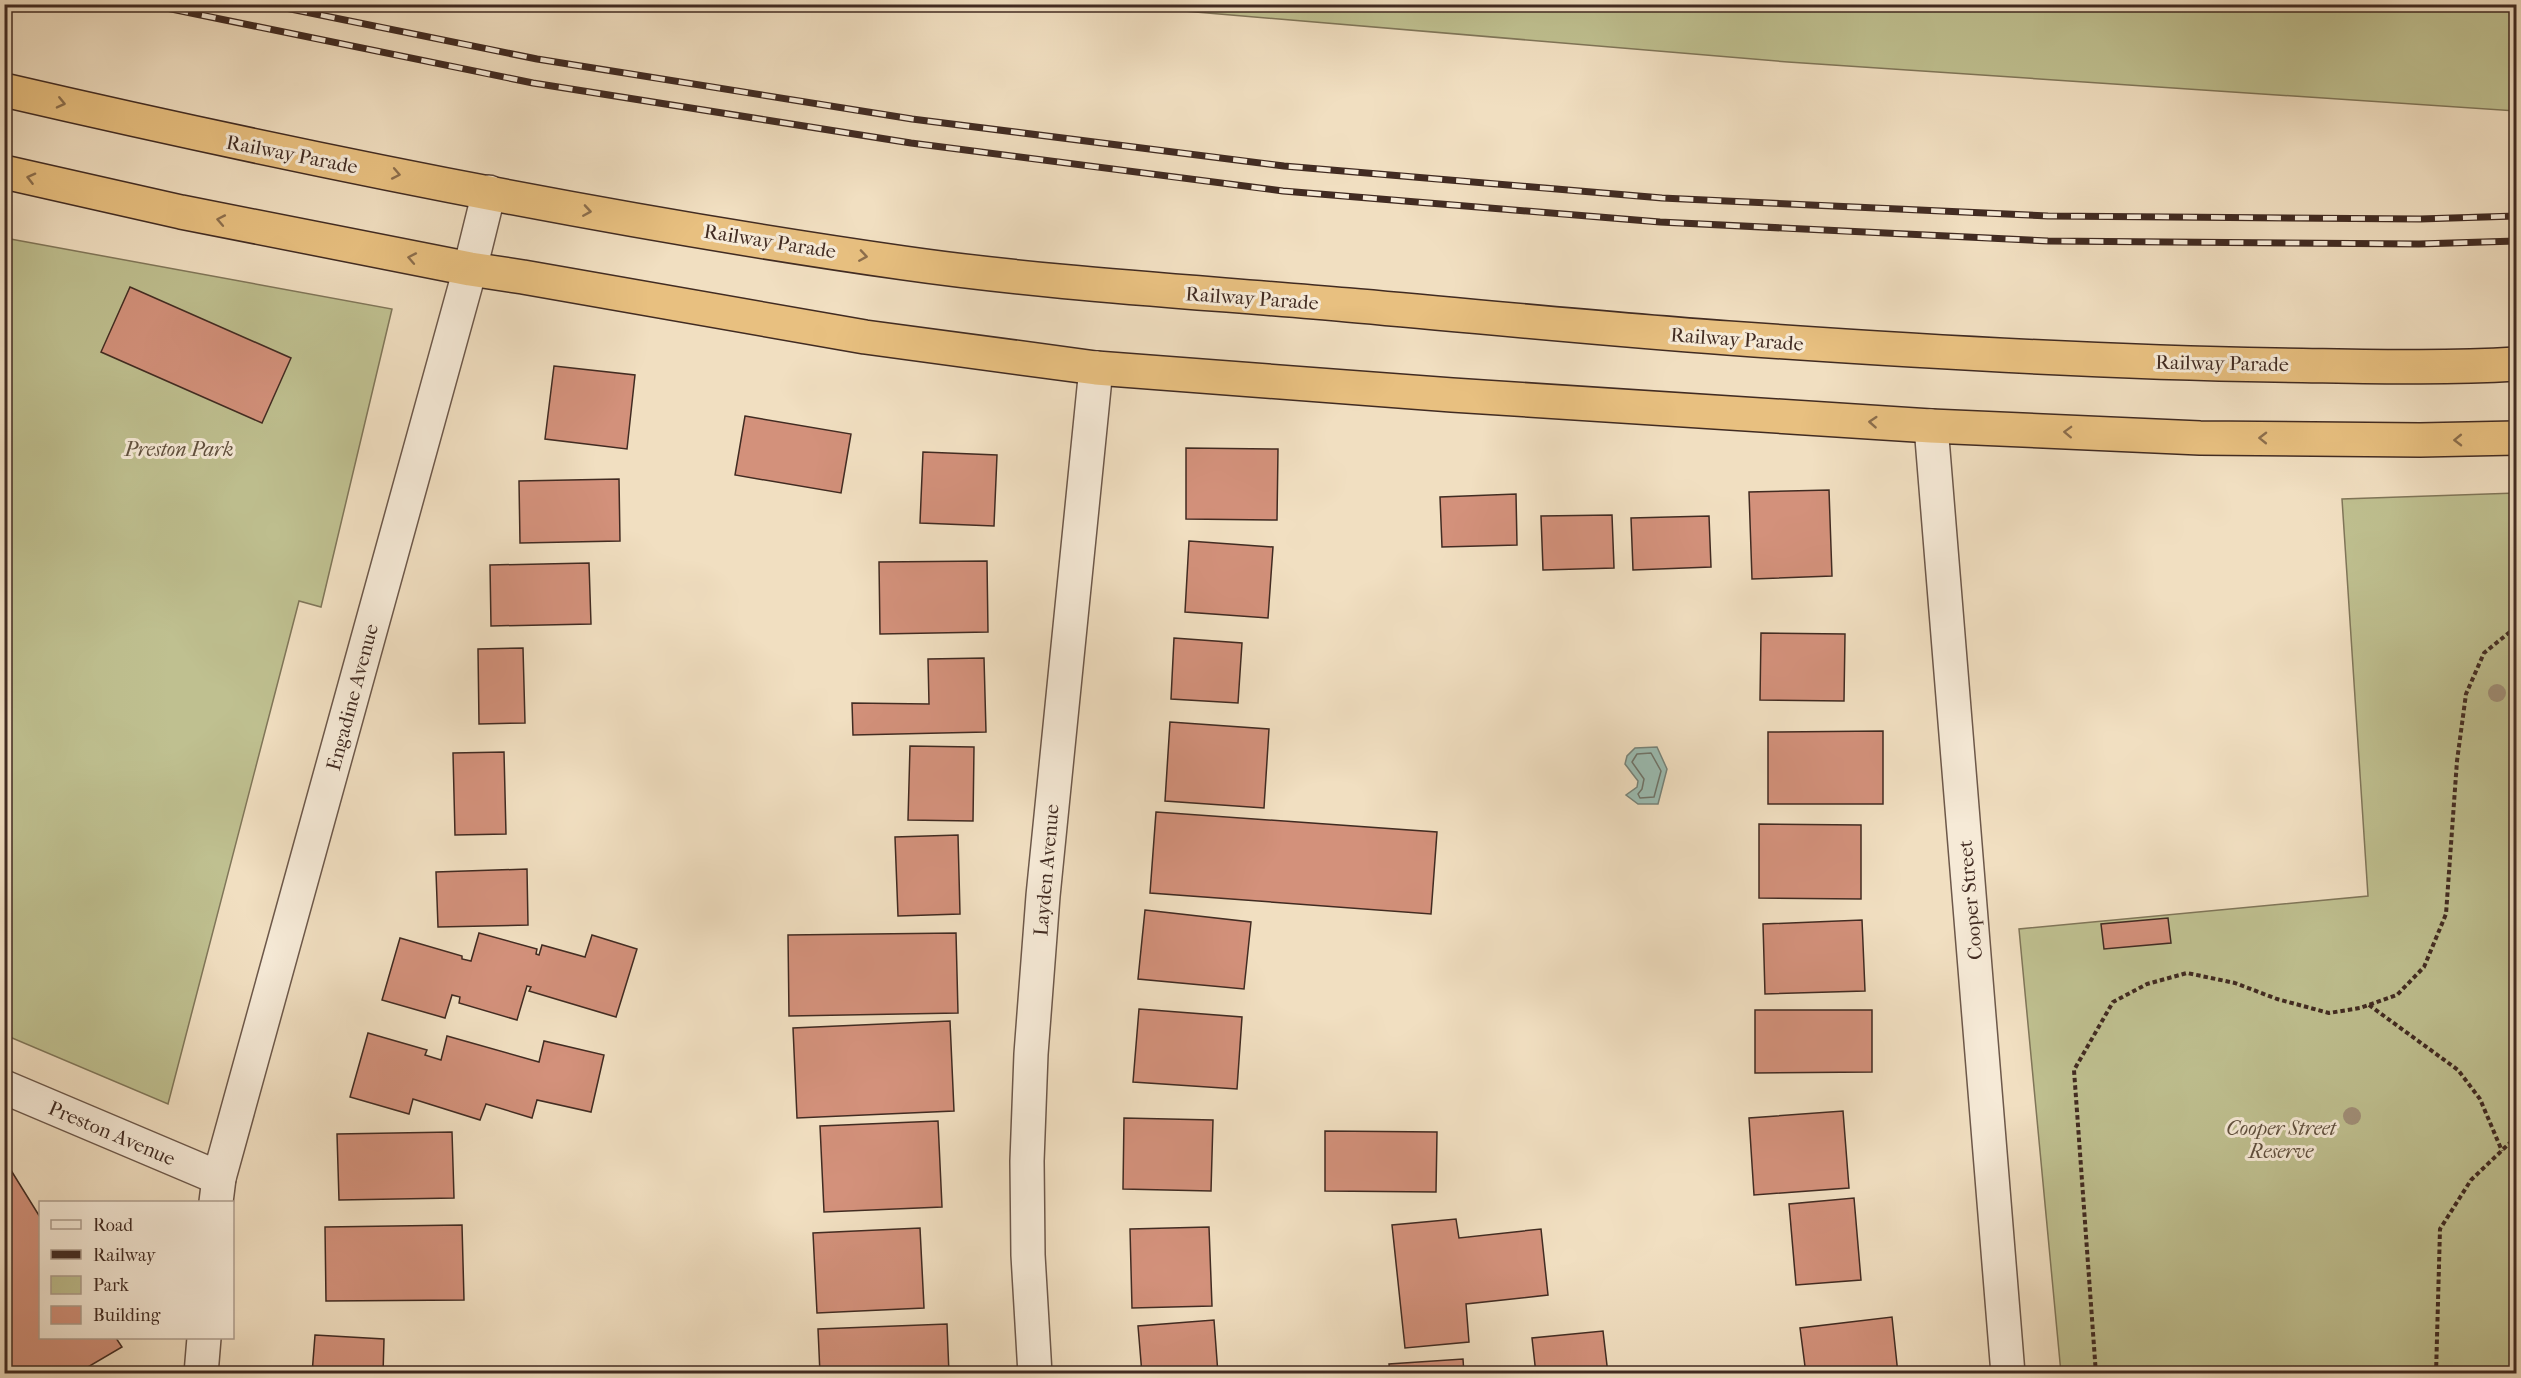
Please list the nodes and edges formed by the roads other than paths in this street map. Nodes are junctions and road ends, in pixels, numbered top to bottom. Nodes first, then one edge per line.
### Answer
1 (4, 90) edge
2 (4, 172) edge
3 (489, 192) junction
4 (470, 269) junction
5 (2517, 364) edge
6 (1096, 368) junction
7 (1931, 426) junction
8 (2517, 438) edge
9 (4, 1088) edge
10 (217, 1190) edge
11 (204, 1339) edge
12 (201, 1374) edge
13 (1035, 1374) edge
14 (2008, 1374) edge

1 -> 3 highway, Railway Parade
4 -> 2 highway
3 - 4 street, Engadine Avenue
3 -> 5 highway, Railway Parade
4 - 6 highway
4 - 10 street, Engadine Avenue
7 -> 6 highway
6 - 13 street, Layden Avenue
8 -> 7 highway
7 - 14 street, Cooper Street
9 - 10 street, Preston Avenue
11 - 12 street

